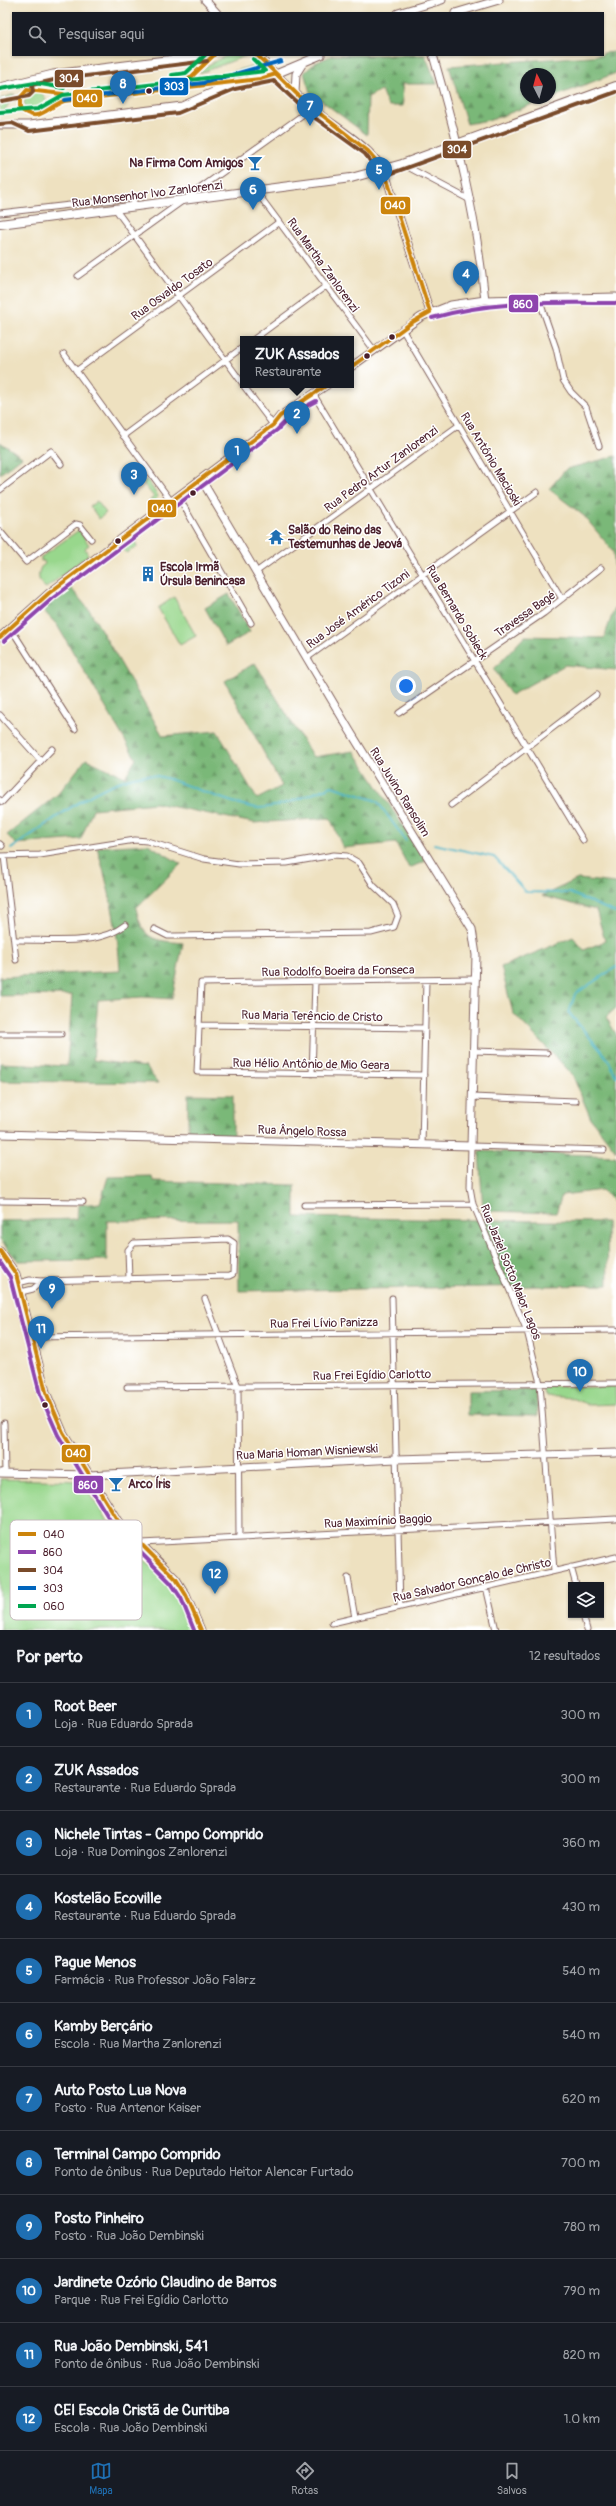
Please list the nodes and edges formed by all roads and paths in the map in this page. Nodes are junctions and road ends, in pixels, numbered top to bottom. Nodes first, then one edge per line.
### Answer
1 (205, 0) edge
2 (442, 0) edge
3 (499, 0) edge
4 (417, 4) edge
5 (216, 12) edge
6 (400, 12) edge
7 (458, 12) edge
8 (198, 56) edge
9 (258, 56) edge
10 (319, 56) edge
11 (433, 56) edge
12 (303, 63) junction
13 (276, 74) junction
14 (616, 86) edge
15 (0, 87) edge
16 (295, 93) junction
17 (312, 108) junction
18 (0, 125) edge
19 (459, 143) junction
20 (402, 164) junction
21 (384, 170) junction
22 (256, 191) junction
23 (471, 200) junction
24 (178, 202) junction
25 (137, 208) junction
26 (116, 210) junction
27 (0, 213) edge
28 (279, 222) junction
29 (0, 224) edge
30 (134, 235) junction
31 (78, 276) dead end
32 (326, 286) junction
33 (179, 296) junction
34 (616, 297) edge
35 (539, 299) junction
36 (485, 300) junction
37 (430, 312) junction
38 (402, 329) junction
39 (258, 336) edge
40 (240, 349) edge
41 (374, 350) junction
42 (64, 354) dead end
43 (225, 360) junction
44 (354, 365) edge
45 (76, 371) junction
46 (240, 381) edge
47 (245, 388) edge
48 (323, 388) edge
49 (314, 395) junction
50 (273, 425) junction
51 (459, 425) junction
52 (123, 436) junction
53 (599, 446) dead end
54 (61, 464) dead end
55 (201, 479) junction
56 (371, 489) junction
57 (0, 490) edge
58 (537, 492) dead end
59 (178, 496) junction
60 (171, 501) junction
61 (510, 511) junction
62 (0, 531) edge
63 (91, 539) dead end
64 (601, 568) dead end
65 (256, 572) junction
66 (423, 574) junction
67 (562, 599) junction
68 (251, 623) dead end
69 (10, 627) junction
70 (0, 637) edge
71 (307, 658) junction
72 (475, 661) junction
73 (596, 696) dead end
74 (399, 713) dead end
75 (0, 715) edge
76 (75, 729) dead end
77 (528, 748) junction
78 (52, 749) dead end
79 (41, 761) junction
80 (1, 801) edge
81 (451, 805) dead end
82 (583, 840) dead end
83 (2, 856) edge
84 (125, 925) dead end
85 (154, 929) dead end
86 (14, 940) junction
87 (16, 960) dead end
88 (475, 979) junction
89 (426, 980) junction
90 (315, 982) junction
91 (200, 1025) junction
92 (314, 1026) junction
93 (425, 1028) junction
94 (0, 1034) edge
95 (61, 1034) dead end
96 (474, 1051) junction
97 (547, 1053) dead end
98 (312, 1074) junction
99 (424, 1075) junction
100 (472, 1097) junction
101 (576, 1101) dead end
102 (0, 1134) edge
103 (422, 1145) junction
104 (471, 1146) junction
105 (604, 1150) dead end
106 (0, 1201) edge
107 (83, 1202) dead end
108 (473, 1204) junction
109 (304, 1205) dead end
110 (0, 1251) edge
111 (129, 1279) junction
112 (42, 1281) junction
113 (18, 1283) junction
114 (21, 1292) junction
115 (392, 1298) dead end
116 (205, 1299) dead end
117 (616, 1330) edge
118 (527, 1331) junction
119 (392, 1333) junction
120 (219, 1335) junction
121 (32, 1336) junction
122 (540, 1383) junction
123 (616, 1383) edge
124 (394, 1385) junction
125 (238, 1386) junction
126 (128, 1387) dead end
127 (4, 1423) dead end
128 (616, 1453) edge
129 (546, 1455) junction
130 (396, 1459) junction
131 (239, 1467) junction
132 (2, 1473) edge
133 (89, 1475) junction
134 (616, 1519) edge
135 (117, 1520) edge
136 (551, 1523) junction
137 (398, 1530) junction
138 (239, 1538) junction
139 (142, 1543) edge
140 (142, 1544) edge
141 (616, 1557) edge
142 (571, 1567) junction
143 (554, 1571) junction
144 (348, 1578) dead end
145 (575, 1582) edge
146 (486, 1587) junction
147 (400, 1608) junction
148 (355, 1618) junction
149 (584, 1618) edge
150 (332, 1623) dead end
151 (201, 1630) edge
152 (496, 1630) edge
153 (587, 1630) edge

1 - 5 street
2 - 4 street
3 - 7 street
4 - 6 street
8 - 15 street
9 - 13 street
10 - 12 street
11 - 19 street
12 - 13 street
12 - 16 street
13 - 16 street
13 - 18 street
14 - 19 main road, Rua Monsenhor Ivo Zanlorenzi
16 - 17 street
17 - 21 street
17 - 24 street
19 - 20 main road, Rua Monsenhor Ivo Zanlorenzi
19 - 23 street
20 - 21 main road, Rua Monsenhor Ivo Zanlorenzi
20 - 23 street
21 - 22 main road, Rua Monsenhor Ivo Zanlorenzi
21 - 37 street
22 - 24 main road, Rua Monsenhor Ivo Zanlorenzi
22 - 28 street, Rua Martha Zanlorenzi
23 - 36 street
24 - 25 main road, Rua Monsenhor Ivo Zanlorenzi
24 - 30 street
25 - 26 main road, Rua Monsenhor Ivo Zanlorenzi
25 - 27 street
26 - 29 main road, Rua Monsenhor Ivo Zanlorenzi
26 - 30 street
28 - 32 street, Rua Martha Zanlorenzi
28 - 33 street, Rua Osvaldo Tosato
30 - 31 street
30 - 33 street
32 - 39 street
32 - 41 street, Rua Martha Zanlorenzi
33 - 43 street
33 - 45 street, Rua Osvaldo Tosato
34 - 35 street
35 - 36 street
35 - 53 street
36 - 37 street
37 - 38 street
38 - 41 street
38 - 51 street, Rua Antônio Macioski
40 - 43 street
41 - 44 street
42 - 45 street
43 - 46 street
43 - 52 street
45 - 52 street
47 - 50 street
48 - 49 street
49 - 50 street
49 - 56 street, Rua Bernardo Sobieck
50 - 55 street
51 - 56 street, Rua Pedro Artur Zanlorenzi
51 - 61 street, Rua Antônio Macioski
52 - 60 street
54 - 57 street
55 - 59 street
55 - 65 street, Rua Juvino Ransolim
56 - 65 street, Rua Pedro Artur Zanlorenzi
56 - 66 street, Rua Bernardo Sobieck
58 - 61 street, Rua José Américo Tizoni
59 - 60 street
59 - 68 street
60 - 69 street
61 - 66 street, Rua José Américo Tizoni
61 - 67 street, Rua Antônio Macioski
62 - 63 street
64 - 67 street, Travessa Bagé
65 - 71 street, Rua Juvino Ransolim
66 - 71 street, Rua José Américo Tizoni
66 - 72 street, Rua Bernardo Sobieck
67 - 72 street, Travessa Bagé
69 - 70 street
69 - 76 street
71 - 88 street, Rua Juvino Ransolim
72 - 74 street, Travessa Bagé
72 - 77 street, Rua Bernardo Sobieck
73 - 77 street
75 - 79 street
77 - 81 street
77 - 82 street, Rua Bernardo Sobieck
78 - 79 street
79 - 80 street
83 - 85 street
83 - 86 street
84 - 86 street
86 - 87 street
88 - 89 street, Rua Rodolfo Boeira da Fonseca
88 - 96 street, Rua Juvino Ransolim
89 - 90 street, Rua Rodolfo Boeira da Fonseca
89 - 93 street
90 - 91 street, Rua Rodolfo Boeira da Fonseca
90 - 92 street
91 - 92 street, Rua Maria Terêncio de Cristo
91 - 98 street, Rua Hélio Antônio de Mio Geara
92 - 93 street, Rua Maria Terêncio de Cristo
92 - 98 street
93 - 99 street
94 - 95 street
96 - 97 street
96 - 100 street, Rua Juvino Ransolim
98 - 99 street, Rua Hélio Antônio de Mio Geara
99 - 103 street
100 - 101 street
100 - 104 street, Rua Juvino Ransolim
102 - 103 street, Rua Ângelo Rossa
103 - 104 street, Rua Ângelo Rossa
104 - 105 street, Rua Ângelo Rossa
104 - 108 street, Rua Jaziel Sotto Maior Lagos
106 - 107 street
108 - 109 street
108 - 118 street, Rua Jaziel Sotto Maior Lagos
110 - 113 street
111 - 111 street
111 - 112 street
112 - 113 street
112 - 114 street
113 - 114 street
114 - 121 street
115 - 119 street
116 - 120 street
117 - 118 street, Rua Frei Lívio Panizza
118 - 119 street, Rua Frei Lívio Panizza
118 - 122 street, Rua Jaziel Sotto Maior Lagos
119 - 120 street, Rua Frei Lívio Panizza
119 - 124 street
120 - 121 street, Rua Frei Lívio Panizza
120 - 125 street
121 - 133 street
122 - 123 street, Rua Frei Egídio Carlotto
122 - 124 street, Rua Frei Egídio Carlotto
122 - 129 street, Rua Jaziel Sotto Maior Lagos
124 - 125 street, Rua Frei Egídio Carlotto
124 - 130 street
125 - 126 street, Rua Frei Egídio Carlotto
125 - 131 street
127 - 132 street
128 - 129 street, Rua Maria Homan Wisniewski
129 - 130 street, Rua Maria Homan Wisniewski
129 - 136 street, Rua Jaziel Sotto Maior Lagos
130 - 131 street, Rua Maria Homan Wisniewski
130 - 137 street
131 - 133 street, Rua Maria Homan Wisniewski
131 - 138 street
132 - 133 street, Rua Maria Homan Wisniewski
133 - 135 street
134 - 136 street, Rua Maximínio Baggio
136 - 137 street, Rua Maximínio Baggio
136 - 143 street, Rua Jaziel Sotto Maior Lagos
137 - 138 street, Rua Maximínio Baggio
137 - 147 street
138 - 139 street, Rua Maximínio Baggio
140 - 151 street
141 - 142 street, Rua Salvador Gonçalo de Christo
142 - 143 street, Rua Salvador Gonçalo de Christo
142 - 145 street
143 - 146 street, Rua Salvador Gonçalo de Christo
144 - 148 street
146 - 147 street, Rua Salvador Gonçalo de Christo
146 - 152 street
147 - 148 street, Rua Salvador Gonçalo de Christo
148 - 150 street, Rua Salvador Gonçalo de Christo
149 - 153 street

